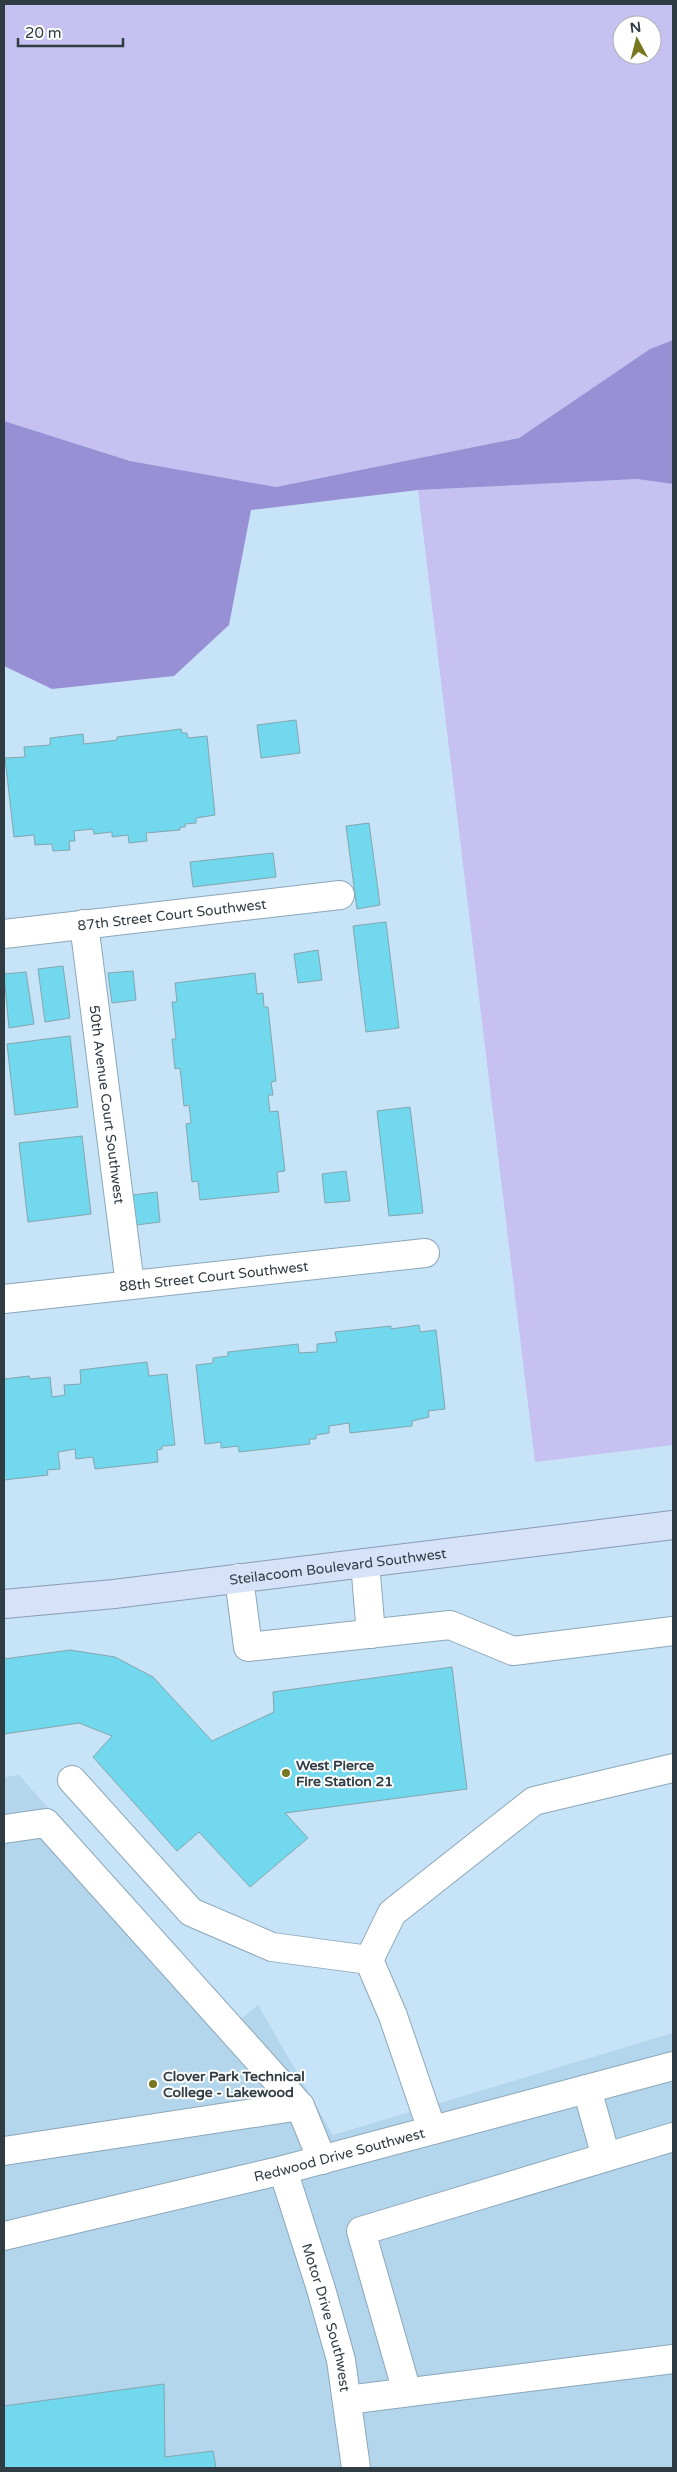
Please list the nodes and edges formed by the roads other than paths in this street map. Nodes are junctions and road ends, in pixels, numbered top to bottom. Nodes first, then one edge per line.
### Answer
1 (340, 895) dead end
2 (84, 924) junction
3 (4, 934) edge
4 (425, 1253) dead end
5 (130, 1285) junction
6 (4, 1299) edge
7 (673, 1525) edge
8 (365, 1563) junction
9 (239, 1578) junction
10 (4, 1604) edge
11 (673, 1632) edge
12 (371, 1634) junction
13 (673, 1768) edge
14 (72, 1780) dead end
15 (4, 1829) edge
16 (369, 1960) junction
17 (673, 2066) edge
18 (587, 2089) junction
19 (300, 2106) junction
20 (432, 2130) junction
21 (673, 2137) edge
22 (4, 2150) edge
23 (606, 2157) junction
24 (322, 2160) junction
25 (283, 2170) junction
26 (4, 2236) edge
27 (673, 2359) edge
28 (407, 2392) junction
29 (347, 2400) junction
30 (356, 2468) edge

1 - 2 street, 87th Street Court Southwest
2 - 3 street, 87th Street Court Southwest
2 - 5 street, 50th Avenue Court Southwest
4 - 5 street, 88th Street Court Southwest
5 - 6 street, 88th Street Court Southwest
7 - 8 main road, Steilacoom Boulevard Southwest
8 - 9 main road, Steilacoom Boulevard Southwest
8 - 12 street
9 - 10 main road, Steilacoom Boulevard Southwest
9 - 12 street
11 - 12 street
13 - 16 street
14 - 16 street
15 - 19 street
16 - 20 street
17 - 18 street, Redwood Drive Southwest
18 - 20 street, Redwood Drive Southwest
18 - 23 street
19 - 22 street
19 - 24 street
20 - 24 street, Redwood Drive Southwest
21 - 23 street
23 - 28 street
24 - 25 street, Redwood Drive Southwest
25 - 26 street, Redwood Drive Southwest
25 - 29 street, Motor Drive Southwest
27 - 28 street
28 - 29 street
29 - 30 street, Motor Drive Southwest

